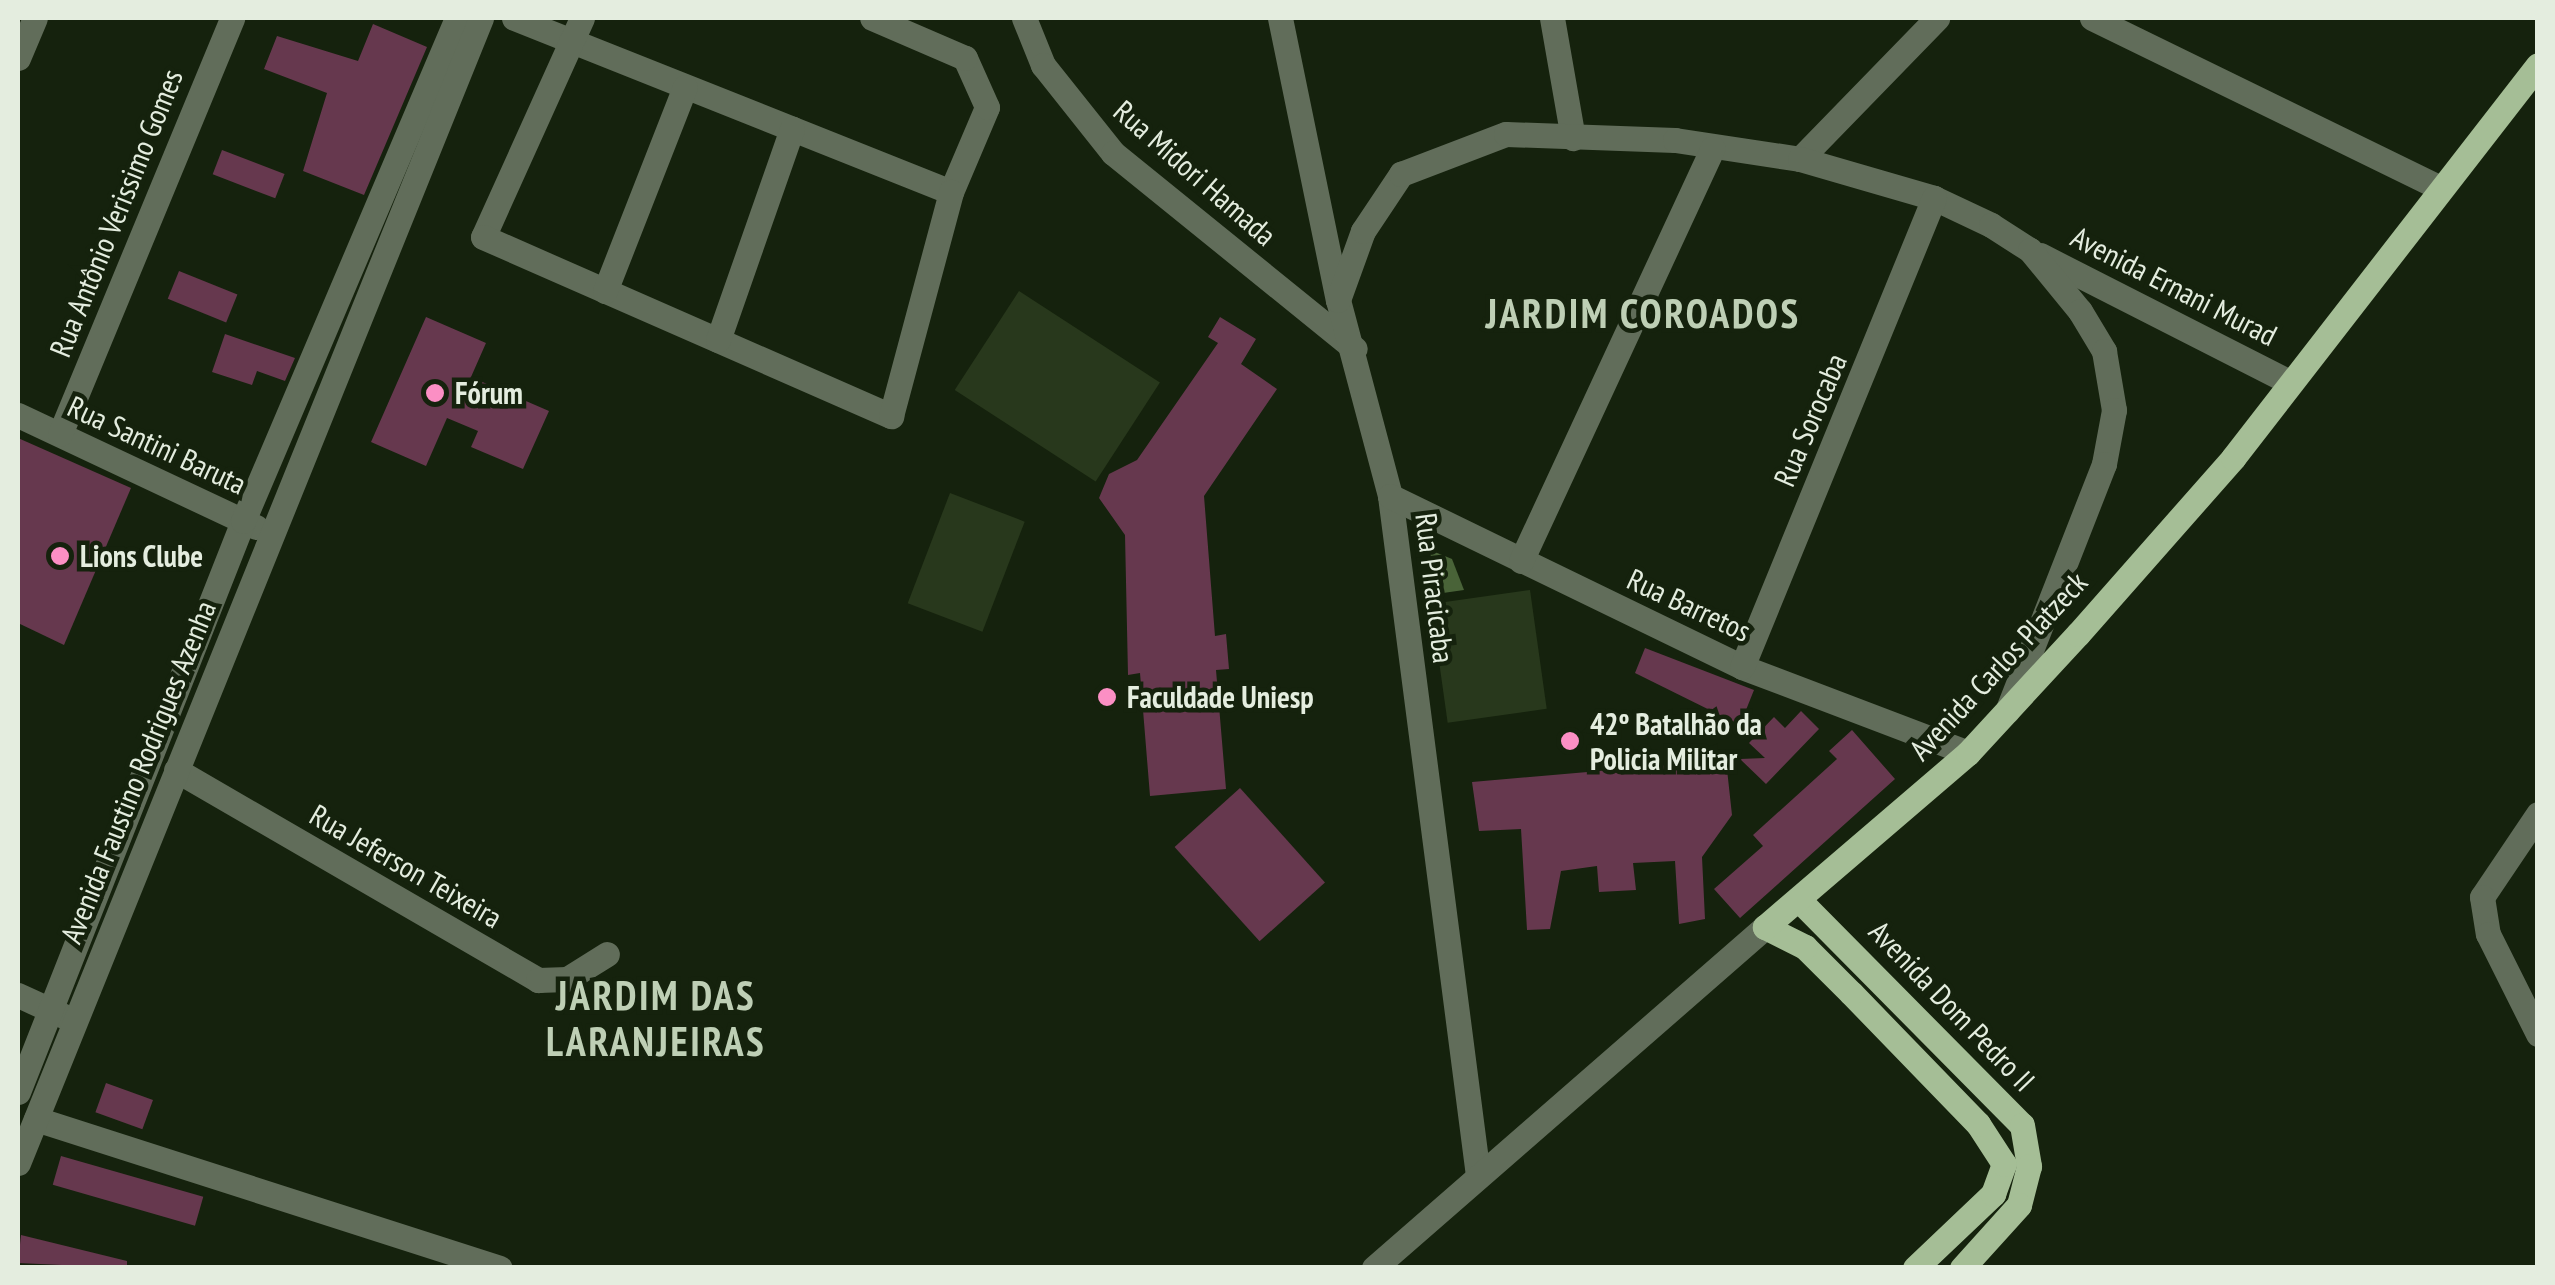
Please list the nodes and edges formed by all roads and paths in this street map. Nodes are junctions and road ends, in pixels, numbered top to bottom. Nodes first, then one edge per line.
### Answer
1 (35, 18) edge
2 (232, 18) edge
3 (457, 18) edge
4 (481, 18) edge
5 (514, 18) edge
6 (582, 18) edge
7 (872, 18) edge
8 (1024, 18) edge
9 (1280, 18) edge
10 (1552, 18) edge
11 (1937, 18) edge
12 (2092, 18) edge
13 (571, 42) junction
14 (18, 58) edge
15 (2538, 65) edge
16 (685, 87) junction
17 (792, 129) junction
18 (1572, 138) junction
19 (1713, 148) junction
20 (1800, 159) junction
21 (2440, 188) junction
22 (951, 192) junction
23 (1934, 198) junction
24 (2030, 250) junction
25 (354, 261) junction
26 (378, 273) junction
27 (605, 290) junction
28 (1338, 300) junction
29 (718, 340) junction
30 (1356, 350) junction
31 (2289, 382) junction
32 (18, 415) edge
33 (60, 434) junction
34 (1390, 496) junction
35 (243, 522) junction
36 (269, 534) junction
37 (1521, 561) junction
38 (1742, 666) junction
39 (2007, 711) junction
40 (1968, 753) junction
41 (176, 770) junction
42 (2538, 814) edge
43 (1800, 901) junction
44 (1765, 928) junction
45 (607, 954) dead end
46 (18, 994) edge
47 (61, 1014) junction
48 (2538, 1034) edge
49 (18, 1092) edge
50 (36, 1119) junction
51 (18, 1163) edge
52 (1478, 1175) junction
53 (500, 1268) edge
54 (1374, 1268) edge
55 (1915, 1268) edge
56 (1962, 1268) edge

1 - 14 street
2 - 33 street, Rua Antônio Verissimo Gomes
3 - 25 street, Avenida Faustino Rodrigues Azenha
4 - 26 street, Avenida Faustino Rodrigues Azenha
5 - 13 street
6 - 13 street
7 - 22 street
8 - 30 street, Rua Midori Hamada
9 - 28 street, Rua Piracicaba
10 - 18 street
11 - 20 street
12 - 21 street
13 - 16 street
13 - 27 street
15 - 21 main road, Avenida Carlos Platzeck
16 - 17 street
16 - 27 street
17 - 22 street
17 - 29 street
18 - 19 street, Avenida Ernani Murad
18 - 28 street, Avenida Ernani Murad
19 - 20 street, Avenida Ernani Murad
19 - 37 street
20 - 23 street, Avenida Ernani Murad
21 - 31 main road, Avenida Carlos Platzeck
22 - 29 street
23 - 24 street, Avenida Ernani Murad
23 - 38 street, Rua Sorocaba
24 - 31 street, Avenida Ernani Murad
24 - 39 street, Avenida Ernani Murad
25 - 26 street
25 - 35 street, Avenida Faustino Rodrigues Azenha
26 - 36 street, Avenida Faustino Rodrigues Azenha
27 - 29 street
28 - 30 street, Rua Piracicaba
30 - 34 street, Rua Piracicaba
31 - 39 main road, Avenida Carlos Platzeck
32 - 33 street, Rua Santini Baruta
33 - 35 street, Rua Santini Baruta
34 - 37 street, Rua Barretos
34 - 52 street, Rua Piracicaba
35 - 36 street, Rua Santini Baruta
35 - 47 street, Avenida Faustino Rodrigues Azenha
36 - 41 street, Avenida Faustino Rodrigues Azenha
37 - 38 street, Rua Barretos
38 - 40 street, Rua Barretos
39 - 40 main road, Avenida Carlos Platzeck
40 - 43 main road, Avenida Carlos Platzeck
41 - 45 street, Rua Jeferson Teixeira
41 - 47 street, Avenida Faustino Rodrigues Azenha
42 - 48 street
43 - 44 main road, Avenida Carlos Platzeck
43 - 56 main road, Avenida Dom Pedro II
44 - 52 street, Avenida Carlos Platzeck
44 - 55 main road
46 - 47 street
47 - 49 street, Avenida Faustino Rodrigues Azenha
47 - 50 street, Avenida Faustino Rodrigues Azenha
50 - 51 street, Avenida Faustino Rodrigues Azenha
50 - 53 street
52 - 54 street, Avenida Carlos Platzeck

